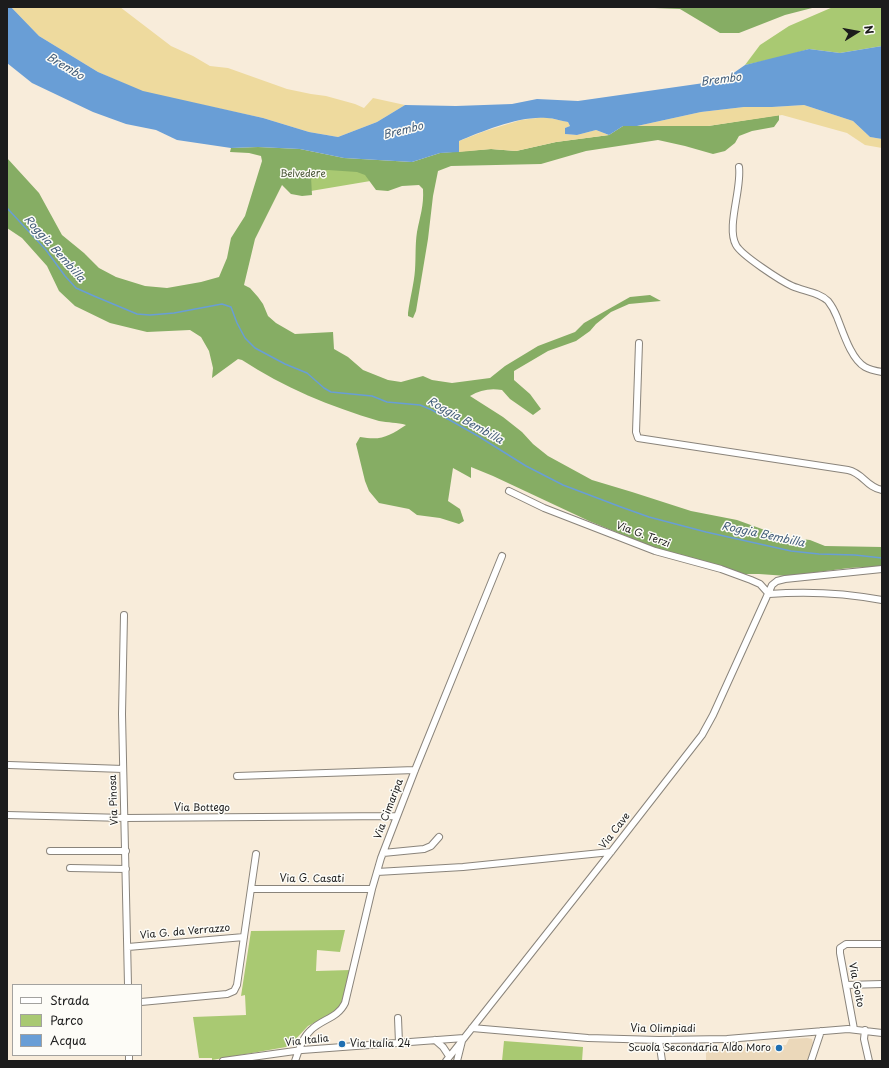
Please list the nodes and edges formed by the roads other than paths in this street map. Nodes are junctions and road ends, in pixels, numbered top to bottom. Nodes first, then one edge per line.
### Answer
1 (739, 167) dead end
2 (639, 343) dead end
3 (882, 372) edge
4 (882, 490) edge
5 (509, 491) dead end
6 (502, 556) dead end
7 (882, 570) edge
8 (769, 594) junction
9 (882, 600) edge
10 (124, 615) dead end
11 (9, 765) dead end
12 (123, 769) junction
13 (415, 770) junction
14 (237, 776) dead end
15 (7, 815) edge
16 (396, 816) junction
17 (125, 818) junction
18 (439, 836) dead end
19 (50, 851) dead end
20 (126, 851) junction
21 (611, 852) junction
22 (383, 853) junction
23 (256, 854) dead end
24 (70, 868) dead end
25 (126, 869) junction
26 (377, 872) junction
27 (251, 889) junction
28 (372, 889) junction
29 (244, 937) junction
30 (882, 944) edge
31 (128, 947) junction
32 (128, 984) edge
33 (882, 984) edge
34 (846, 985) junction
35 (142, 1002) edge
36 (398, 1018) dead end
37 (472, 1028) junction
38 (854, 1029) junction
39 (865, 1030) junction
40 (821, 1031) junction
41 (882, 1033) edge
42 (463, 1039) junction
43 (434, 1040) junction
44 (659, 1040) junction
45 (399, 1043) junction
46 (299, 1051) junction
47 (447, 1059) edge
48 (224, 1061) edge
49 (295, 1061) edge
50 (457, 1061) edge
51 (662, 1061) edge
52 (811, 1061) edge
53 (869, 1061) edge

1 - 3 street
2 - 4 street
5 - 8 street, Via G. Terzi
6 - 13 street, Via Cimaripa
7 - 8 street, Via Cave
8 - 9 street
8 - 21 street, Via Cave
10 - 12 street, Via Pinosa
11 - 12 street
12 - 17 street, Via Pinosa
13 - 14 street
13 - 16 street, Via Cimaripa
15 - 17 street, Via Bottego
16 - 17 street, Via Bottego
16 - 22 street, Via Cimaripa
17 - 20 street, Via Pinosa
18 - 22 street
19 - 20 street
20 - 25 street, Via Pinosa
21 - 26 street
21 - 37 street, Via Cave
22 - 26 street, Via Cimaripa
23 - 27 street
24 - 25 street
25 - 31 street, Via Pinosa
26 - 28 street, Via Cimaripa
27 - 28 street, Via G. Casati
27 - 29 street
28 - 46 street, Via Cimaripa
29 - 31 street, Via G. da Verrazzo
29 - 35 street
30 - 34 street, Via Goito
31 - 32 street, Via Pinosa
33 - 34 street
34 - 38 street, Via Goito
36 - 45 street
37 - 42 street, Via Cave
37 - 44 street, Via Olimpiadi
38 - 39 street, Via Olimpiadi
38 - 40 street, Via Olimpiadi
39 - 41 street, Via Olimpiadi
39 - 53 street
40 - 44 street, Via Olimpiadi
40 - 52 street
42 - 43 street, Via Italia
42 - 47 street, Via Cave
42 - 50 street
43 - 45 street, Via Italia
43 - 47 street
44 - 51 street
45 - 46 street, Via Italia
46 - 48 street, Via Italia
46 - 49 street, Via Cimaripa

